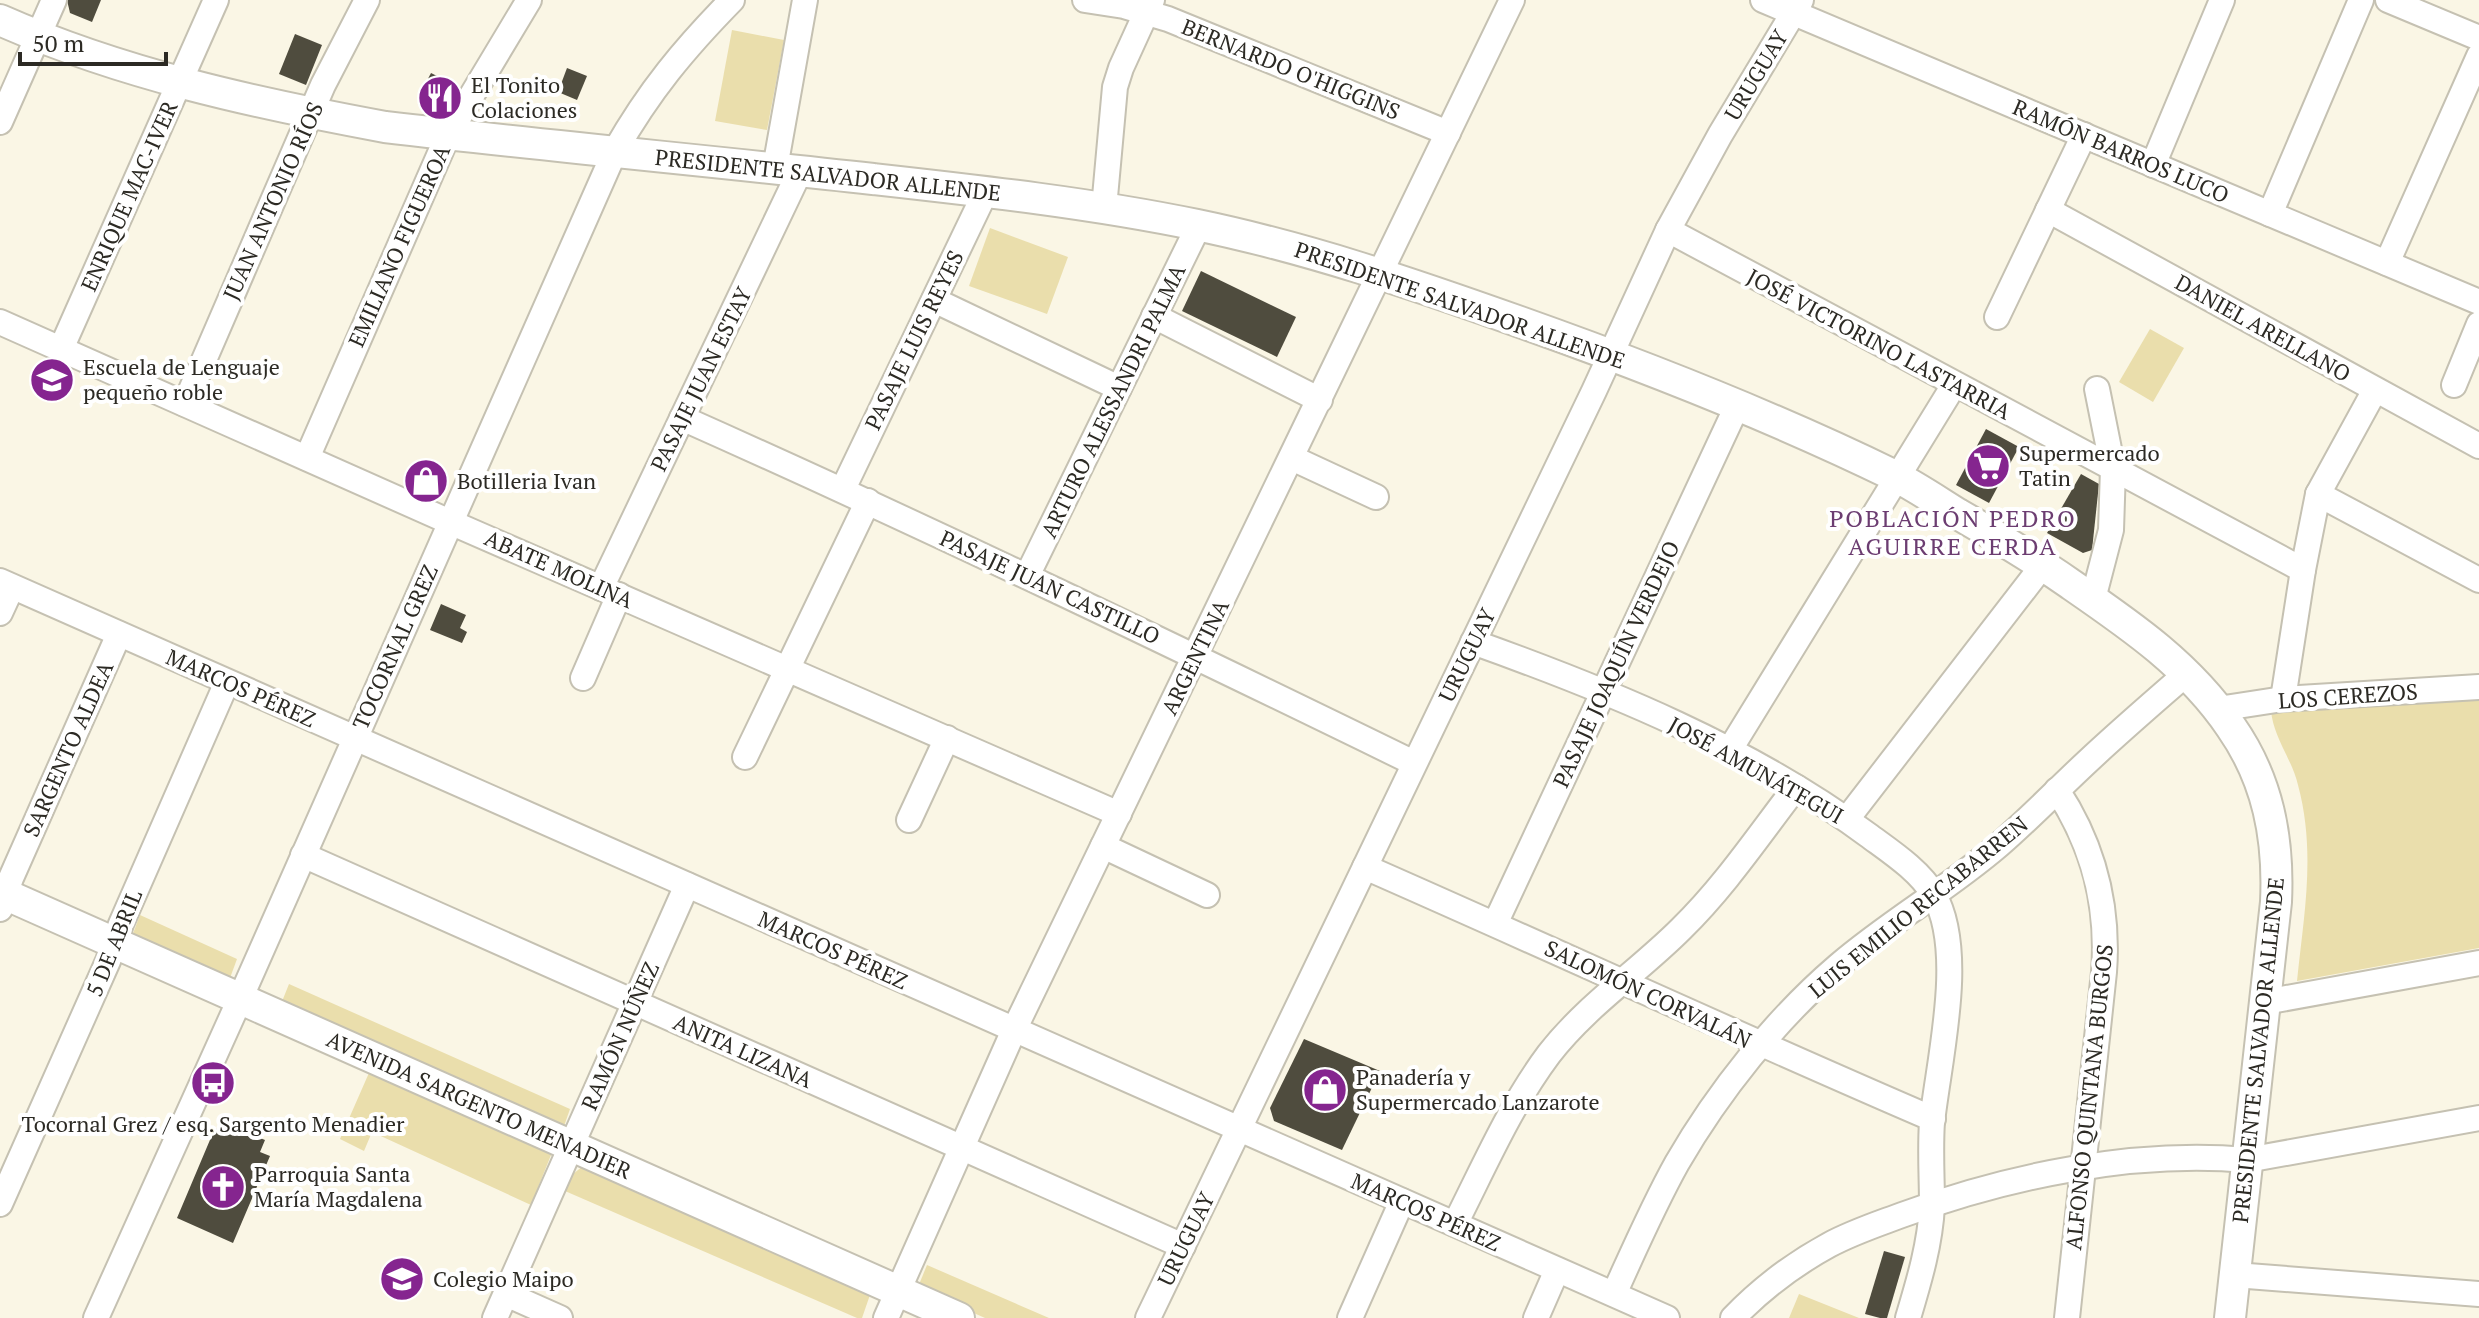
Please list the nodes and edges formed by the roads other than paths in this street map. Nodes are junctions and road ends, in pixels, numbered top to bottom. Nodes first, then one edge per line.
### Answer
1 (54, 0) edge
2 (216, 0) edge
3 (367, 0) edge
4 (529, 0) edge
5 (732, 0) edge
6 (805, 0) edge
7 (1085, 0) edge
8 (1512, 0) edge
9 (1763, 0) edge
10 (2222, 0) edge
11 (2361, 0) edge
12 (2388, 0) edge
13 (1149, 6) edge
14 (1797, 6) edge
15 (0, 20) edge
16 (38, 37) junction
17 (2479, 38) edge
18 (2479, 56) edge
19 (180, 81) junction
20 (311, 113) junction
21 (0, 122) edge
22 (1448, 133) junction
23 (448, 135) junction
24 (2084, 135) junction
25 (615, 151) junction
26 (2153, 165) junction
27 (788, 169) junction
28 (986, 191) junction
29 (1104, 208) junction
30 (2048, 210) junction
31 (2270, 214) junction
32 (1199, 225) junction
33 (1668, 230) junction
34 (2387, 263) junction
35 (1381, 273) junction
36 (934, 300) junction
37 (2479, 302) edge
38 (1154, 316) junction
39 (1997, 317) dead end
40 (0, 322) edge
41 (2479, 324) edge
42 (61, 349) junction
43 (1611, 354) junction
44 (1954, 385) junction
45 (2454, 385) dead end
46 (1119, 388) junction
47 (2097, 389) dead end
48 (2375, 390) junction
49 (1320, 400) junction
50 (185, 404) junction
51 (1738, 404) junction
52 (682, 418) junction
53 (2479, 446) edge
54 (307, 458) junction
55 (1292, 458) junction
56 (2113, 469) junction
57 (1898, 477) junction
58 (843, 489) junction
59 (2318, 494) junction
60 (1376, 497) dead end
61 (868, 501) junction
62 (450, 522) junction
63 (2043, 565) junction
64 (2303, 570) junction
65 (1027, 576) junction
66 (2479, 580) edge
67 (6, 584) edge
68 (610, 591) junction
69 (2093, 599) junction
70 (0, 613) edge
71 (119, 634) junction
72 (1473, 642) junction
73 (1196, 656) junction
74 (787, 668) junction
75 (2187, 673) junction
76 (583, 678) dead end
77 (227, 682) junction
78 (2479, 687) edge
79 (1604, 692) junction
80 (2283, 699) junction
81 (2218, 709) junction
82 (354, 738) junction
83 (947, 738) junction
84 (1729, 751) junction
85 (745, 757) dead end
86 (1414, 763) junction
87 (1796, 787) junction
88 (2057, 790) junction
89 (1119, 814) junction
90 (1847, 819) junction
91 (909, 820) dead end
92 (1103, 846) junction
93 (303, 855) junction
94 (1365, 867) junction
95 (687, 885) junction
96 (1207, 895) dead end
97 (1934, 895) junction
98 (2, 899) edge
99 (1495, 924) junction
100 (114, 943) junction
101 (2479, 963) edge
102 (1622, 981) junction
103 (240, 999) junction
104 (2265, 1002) junction
105 (635, 1003) junction
106 (1014, 1030) junction
107 (1762, 1046) junction
108 (2479, 1118) edge
109 (1933, 1119) junction
110 (1239, 1129) junction
111 (571, 1146) junction
112 (962, 1148) junction
113 (2247, 1160) junction
114 (2083, 1169) junction
115 (1402, 1201) junction
116 (0, 1204) edge
117 (1932, 1204) junction
118 (1455, 1224) junction
119 (1183, 1246) junction
120 (1557, 1270) junction
121 (2235, 1275) junction
122 (506, 1294) junction
123 (1614, 1294) junction
124 (2479, 1294) edge
125 (892, 1304) edge
126 (96, 1318) edge
127 (495, 1318) edge
128 (560, 1318) edge
129 (959, 1318) edge
130 (1148, 1318) edge
131 (1350, 1318) edge
132 (1536, 1318) edge
133 (1667, 1318) edge
134 (1733, 1318) edge
135 (1908, 1318) edge
136 (2067, 1318) edge
137 (2230, 1318) edge

1 - 16 street
2 - 19 street, ENRIQUE MAC-IVER
3 - 20 street, JUAN ANTONIO RÍOS
4 - 23 street, EMILIANO FIGUEROA
5 - 25 street, TOCORNAL GREZ
6 - 27 street, PASAJE JUAN ESTAY
7 - 13 street, BERNARDO O'HIGGINS
8 - 22 street, ARGENTINA
9 - 14 street, RAMÓN BARROS LUCO
10 - 26 street
11 - 31 street
12 - 17 street
13 - 22 street, BERNARDO O'HIGGINS
13 - 29 street
14 - 24 street, RAMÓN BARROS LUCO
14 - 33 street, URUGUAY
15 - 16 main road, PRESIDENTE SALVADOR ALLENDE
16 - 19 main road, PRESIDENTE SALVADOR ALLENDE
16 - 21 street
18 - 34 street
19 - 20 main road, PRESIDENTE SALVADOR ALLENDE
19 - 42 street, ENRIQUE MAC-IVER
20 - 23 main road, PRESIDENTE SALVADOR ALLENDE
20 - 50 street, JUAN ANTONIO RÍOS
22 - 35 street, ARGENTINA
23 - 25 main road, PRESIDENTE SALVADOR ALLENDE
23 - 54 street, EMILIANO FIGUEROA
24 - 26 street, RAMÓN BARROS LUCO
24 - 30 street
25 - 27 main road, PRESIDENTE SALVADOR ALLENDE
25 - 62 street, TOCORNAL GREZ
26 - 31 street, RAMÓN BARROS LUCO
27 - 28 main road, PRESIDENTE SALVADOR ALLENDE
27 - 52 street, PASAJE JUAN ESTAY
28 - 29 main road, PRESIDENTE SALVADOR ALLENDE
28 - 36 street, PASAJE LUIS REYES
29 - 32 main road, PRESIDENTE SALVADOR ALLENDE
30 - 39 street
30 - 48 street, DANIEL ARELLANO
31 - 34 street, RAMÓN BARROS LUCO
32 - 35 main road, PRESIDENTE SALVADOR ALLENDE
32 - 38 street, ARTURO ALESSANDRI PALMA
33 - 43 street, URUGUAY
33 - 44 street, JOSÉ VICTORINO LASTARRIA
34 - 37 street, RAMÓN BARROS LUCO
35 - 43 main road, PRESIDENTE SALVADOR ALLENDE
35 - 49 street, ARGENTINA
36 - 46 street
36 - 58 street, PASAJE LUIS REYES
38 - 46 street, ARTURO ALESSANDRI PALMA
38 - 49 street
40 - 42 street, ABATE MOLINA
41 - 45 street
42 - 50 street, ABATE MOLINA
43 - 51 main road, PRESIDENTE SALVADOR ALLENDE
43 - 72 street, URUGUAY
44 - 56 street, JOSÉ VICTORINO LASTARRIA
44 - 57 street
46 - 65 street, ARTURO ALESSANDRI PALMA
47 - 56 street
48 - 53 street, DANIEL ARELLANO
48 - 59 street
49 - 55 street, ARGENTINA
50 - 54 street, ABATE MOLINA
51 - 57 main road, PRESIDENTE SALVADOR ALLENDE
51 - 79 street, PASAJE JOAQUÍN VERDEJO
52 - 58 street, PASAJE JUAN CASTILLO
52 - 68 street, PASAJE JUAN ESTAY
54 - 62 street, ABATE MOLINA
55 - 60 street
55 - 73 street, ARGENTINA
56 - 64 street, JOSÉ VICTORINO LASTARRIA
56 - 69 street
57 - 63 main road, PRESIDENTE SALVADOR ALLENDE
57 - 84 street
58 - 61 street, PASAJE JUAN CASTILLO
59 - 64 street
59 - 66 street
61 - 65 street, PASAJE JUAN CASTILLO
61 - 74 street
62 - 68 street, ABATE MOLINA
62 - 82 street, TOCORNAL GREZ
63 - 69 main road, PRESIDENTE SALVADOR ALLENDE
63 - 90 street
64 - 80 street
65 - 73 street, PASAJE JUAN CASTILLO
67 - 70 street
67 - 71 street, MARCOS PÉREZ
68 - 74 street, ABATE MOLINA
68 - 76 street, PASAJE JUAN ESTAY
69 - 75 main road, PRESIDENTE SALVADOR ALLENDE
71 - 77 street, MARCOS PÉREZ
71 - 98 street, SARGENTO ALDEA
72 - 79 street, JOSÉ AMUNÁTEGUI
72 - 86 street, URUGUAY
73 - 86 street, PASAJE JUAN CASTILLO
73 - 89 street, ARGENTINA
74 - 83 street, ABATE MOLINA
74 - 85 street
75 - 81 main road, PRESIDENTE SALVADOR ALLENDE
75 - 88 street, LUIS EMILIO RECABARREN
77 - 82 street, MARCOS PÉREZ
77 - 100 street, 5 DE ABRIL
78 - 80 street, LOS CEREZOS
79 - 84 street, JOSÉ AMUNÁTEGUI
79 - 99 street, PASAJE JOAQUÍN VERDEJO
80 - 81 street, LOS CEREZOS
81 - 104 main road, PRESIDENTE SALVADOR ALLENDE
82 - 93 street, TOCORNAL GREZ
82 - 95 street, MARCOS PÉREZ
83 - 89 street, ABATE MOLINA
83 - 91 street
84 - 87 street, JOSÉ AMUNÁTEGUI
86 - 94 street, URUGUAY
87 - 90 street, JOSÉ AMUNÁTEGUI
87 - 102 street
88 - 97 street, LUIS EMILIO RECABARREN
88 - 114 street, ALFONSO QUINTANA BURGOS
89 - 92 street, ARGENTINA
90 - 97 street, JOSÉ AMUNÁTEGUI
92 - 96 street
92 - 106 street, ARGENTINA
93 - 103 street, TOCORNAL GREZ
93 - 105 street, ANITA LIZANA
94 - 99 street, SALOMÓN CORVALÁN
94 - 110 street, URUGUAY
95 - 105 street, RAMÓN NÚÑEZ
95 - 106 street, MARCOS PÉREZ
97 - 107 street, LUIS EMILIO RECABARREN
97 - 109 street, JOSÉ AMUNÁTEGUI
98 - 100 main road, AVENIDA SARGENTO MENADIER
99 - 102 street, SALOMÓN CORVALÁN
100 - 103 main road, AVENIDA SARGENTO MENADIER
100 - 116 street, 5 DE ABRIL
101 - 104 street
102 - 107 street, SALOMÓN CORVALÁN
102 - 118 street
103 - 111 main road, AVENIDA SARGENTO MENADIER
103 - 126 street, TOCORNAL GREZ
104 - 113 main road, PRESIDENTE SALVADOR ALLENDE
105 - 111 street, RAMÓN NÚÑEZ
105 - 112 street, ANITA LIZANA
106 - 110 street, MARCOS PÉREZ
106 - 112 street, ARGENTINA
107 - 109 street, SALOMÓN CORVALÁN
107 - 123 street, LUIS EMILIO RECABARREN
108 - 113 street
109 - 117 street, JOSÉ AMUNÁTEGUI
110 - 115 street, MARCOS PÉREZ
110 - 119 street, URUGUAY
111 - 122 street, RAMÓN NÚÑEZ
111 - 125 main road, AVENIDA SARGENTO MENADIER
112 - 119 street, ANITA LIZANA
112 - 125 street, ARGENTINA
113 - 114 street
113 - 121 main road, PRESIDENTE SALVADOR ALLENDE
114 - 117 street
114 - 136 street, ALFONSO QUINTANA BURGOS
115 - 118 street, MARCOS PÉREZ
115 - 131 street
117 - 134 street
117 - 135 street, JOSÉ AMUNÁTEGUI
118 - 120 street, MARCOS PÉREZ
119 - 130 street, URUGUAY
120 - 123 street, MARCOS PÉREZ
120 - 132 street
121 - 124 street
121 - 137 main road, PRESIDENTE SALVADOR ALLENDE
122 - 127 street, RAMÓN NÚÑEZ
122 - 128 street
123 - 133 street, MARCOS PÉREZ
125 - 129 main road, AVENIDA SARGENTO MENADIER

